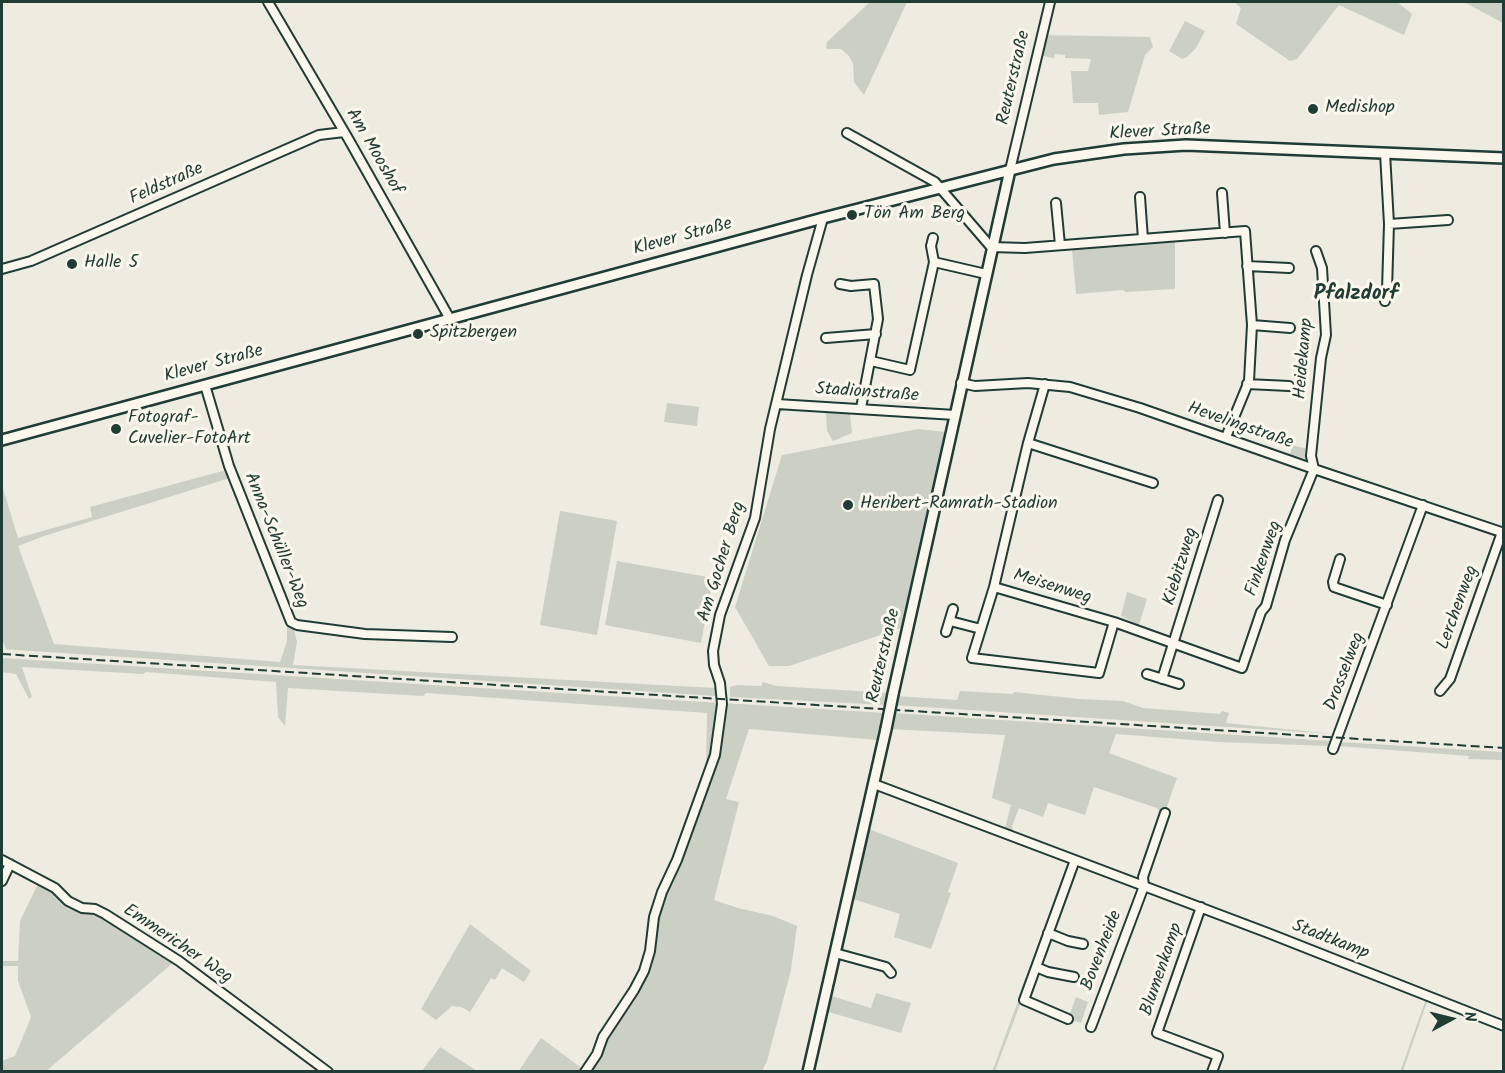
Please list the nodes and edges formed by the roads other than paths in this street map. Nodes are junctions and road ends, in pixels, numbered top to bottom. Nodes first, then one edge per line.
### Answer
1 (268, 2) edge
2 (1050, 2) edge
3 (344, 132) junction
4 (847, 133) dead end
5 (1385, 153) junction
6 (1503, 158) edge
7 (1011, 166) junction
8 (940, 186) junction
9 (1222, 193) dead end
10 (1140, 197) dead end
11 (1056, 203) dead end
12 (823, 218) junction
13 (1448, 220) dead end
14 (1389, 224) junction
15 (1225, 233) junction
16 (933, 237) dead end
17 (1143, 239) junction
18 (1060, 245) junction
19 (992, 247) junction
20 (1316, 251) dead end
21 (934, 262) junction
22 (1247, 266) junction
23 (1289, 268) dead end
24 (2, 269) edge
25 (986, 274) junction
26 (840, 284) dead end
27 (1384, 301) dead end
28 (450, 319) junction
29 (1252, 325) junction
30 (1290, 328) dead end
31 (876, 334) junction
32 (826, 338) dead end
33 (871, 361) junction
34 (962, 383) junction
35 (1045, 384) junction
36 (1247, 384) junction
37 (205, 385) junction
38 (1289, 386) dead end
39 (777, 404) junction
40 (861, 408) junction
41 (955, 415) junction
42 (1226, 437) junction
43 (2, 440) edge
44 (1028, 443) junction
45 (1314, 469) junction
46 (1153, 483) dead end
47 (1218, 500) dead end
48 (1423, 505) junction
49 (1503, 532) edge
50 (1340, 559) dead end
51 (994, 587) junction
52 (1387, 605) junction
53 (953, 609) dead end
54 (950, 621) junction
55 (1114, 622) junction
56 (981, 629) junction
57 (946, 632) dead end
58 (452, 637) dead end
59 (1174, 643) junction
60 (1245, 658) joint
61 (1146, 674) dead end
62 (1162, 679) junction
63 (1179, 684) dead end
64 (1440, 691) dead end
65 (1333, 749) dead end
66 (874, 784) junction
67 (1165, 813) dead end
68 (1075, 860) junction
69 (5, 862) edge
70 (2, 881) edge
71 (1144, 886) junction
72 (1201, 907) junction
73 (1048, 933) junction
74 (1083, 944) dead end
75 (835, 953) junction
76 (1036, 967) junction
77 (891, 973) dead end
78 (1074, 977) dead end
79 (1068, 1019) dead end
80 (1503, 1026) edge
81 (1091, 1027) dead end
82 (328, 1071) edge
83 (585, 1071) edge
84 (808, 1071) edge
85 (1212, 1071) edge

1 - 3 street, Am Mooshof
2 - 7 street, Reuterstraße
3 - 24 street, Feldstraße
3 - 28 street, Am Mooshof
4 - 8 street
5 - 6 street, Klever Straße
5 - 7 street, Klever Straße
5 - 14 street
7 - 8 street, Klever Straße
7 - 19 street, Reuterstraße
8 - 12 street, Klever Straße
8 - 19 street
9 - 15 street
10 - 17 street
11 - 18 street
12 - 28 street, Klever Straße
12 - 39 street, Am Gocher Berg
13 - 14 street
14 - 27 street
15 - 17 street
15 - 22 street
16 - 21 street
17 - 18 street
18 - 19 street
19 - 25 street, Reuterstraße
20 - 45 street, Heidekamp
21 - 25 street
21 - 33 street
22 - 23 street
22 - 29 street
25 - 34 street, Reuterstraße
26 - 31 street
28 - 37 street, Klever Straße
29 - 30 street
29 - 36 street
31 - 32 street
31 - 33 street
33 - 40 street
34 - 35 street, Hevelingstraße
34 - 41 street, Reuterstraße
35 - 42 street, Hevelingstraße
35 - 44 street, Meisenweg
36 - 38 street
36 - 42 street
37 - 43 street, Klever Straße
37 - 58 street, Anna-Schüller-Weg
39 - 40 street, Stadionstraße
39 - 83 street, Am Gocher Berg
40 - 41 street, Stadionstraße
41 - 66 street, Reuterstraße, bridge
42 - 45 street, Hevelingstraße
44 - 46 street
44 - 51 street, Meisenweg
45 - 48 street, Hevelingstraße
45 - 60 street, Finkenweg
47 - 59 street, Kiebitzweg
48 - 49 street, Hevelingstraße
48 - 52 street, Drosselweg
49 - 64 street, Lerchenweg
50 - 52 street
51 - 55 street, Meisenweg
51 - 56 street
52 - 65 street, Drosselweg
53 - 54 street
54 - 56 street
54 - 57 street
55 - 56 street
55 - 59 street, Meisenweg
59 - 60 street, Meisenweg
59 - 62 street
61 - 62 street
62 - 63 street
66 - 68 street, Stadtkamp
66 - 75 street, Reuterstraße
67 - 71 street
68 - 71 street, Stadtkamp
68 - 73 street
69 - 70 street
69 - 82 street, Emmericher Weg
71 - 72 street, Stadtkamp
71 - 81 street, Bovenheide
72 - 80 street, Stadtkamp
72 - 85 street, Blumenkamp
73 - 74 street
73 - 76 street
75 - 77 street
75 - 84 street, Reuterstraße
76 - 78 street
76 - 79 street

